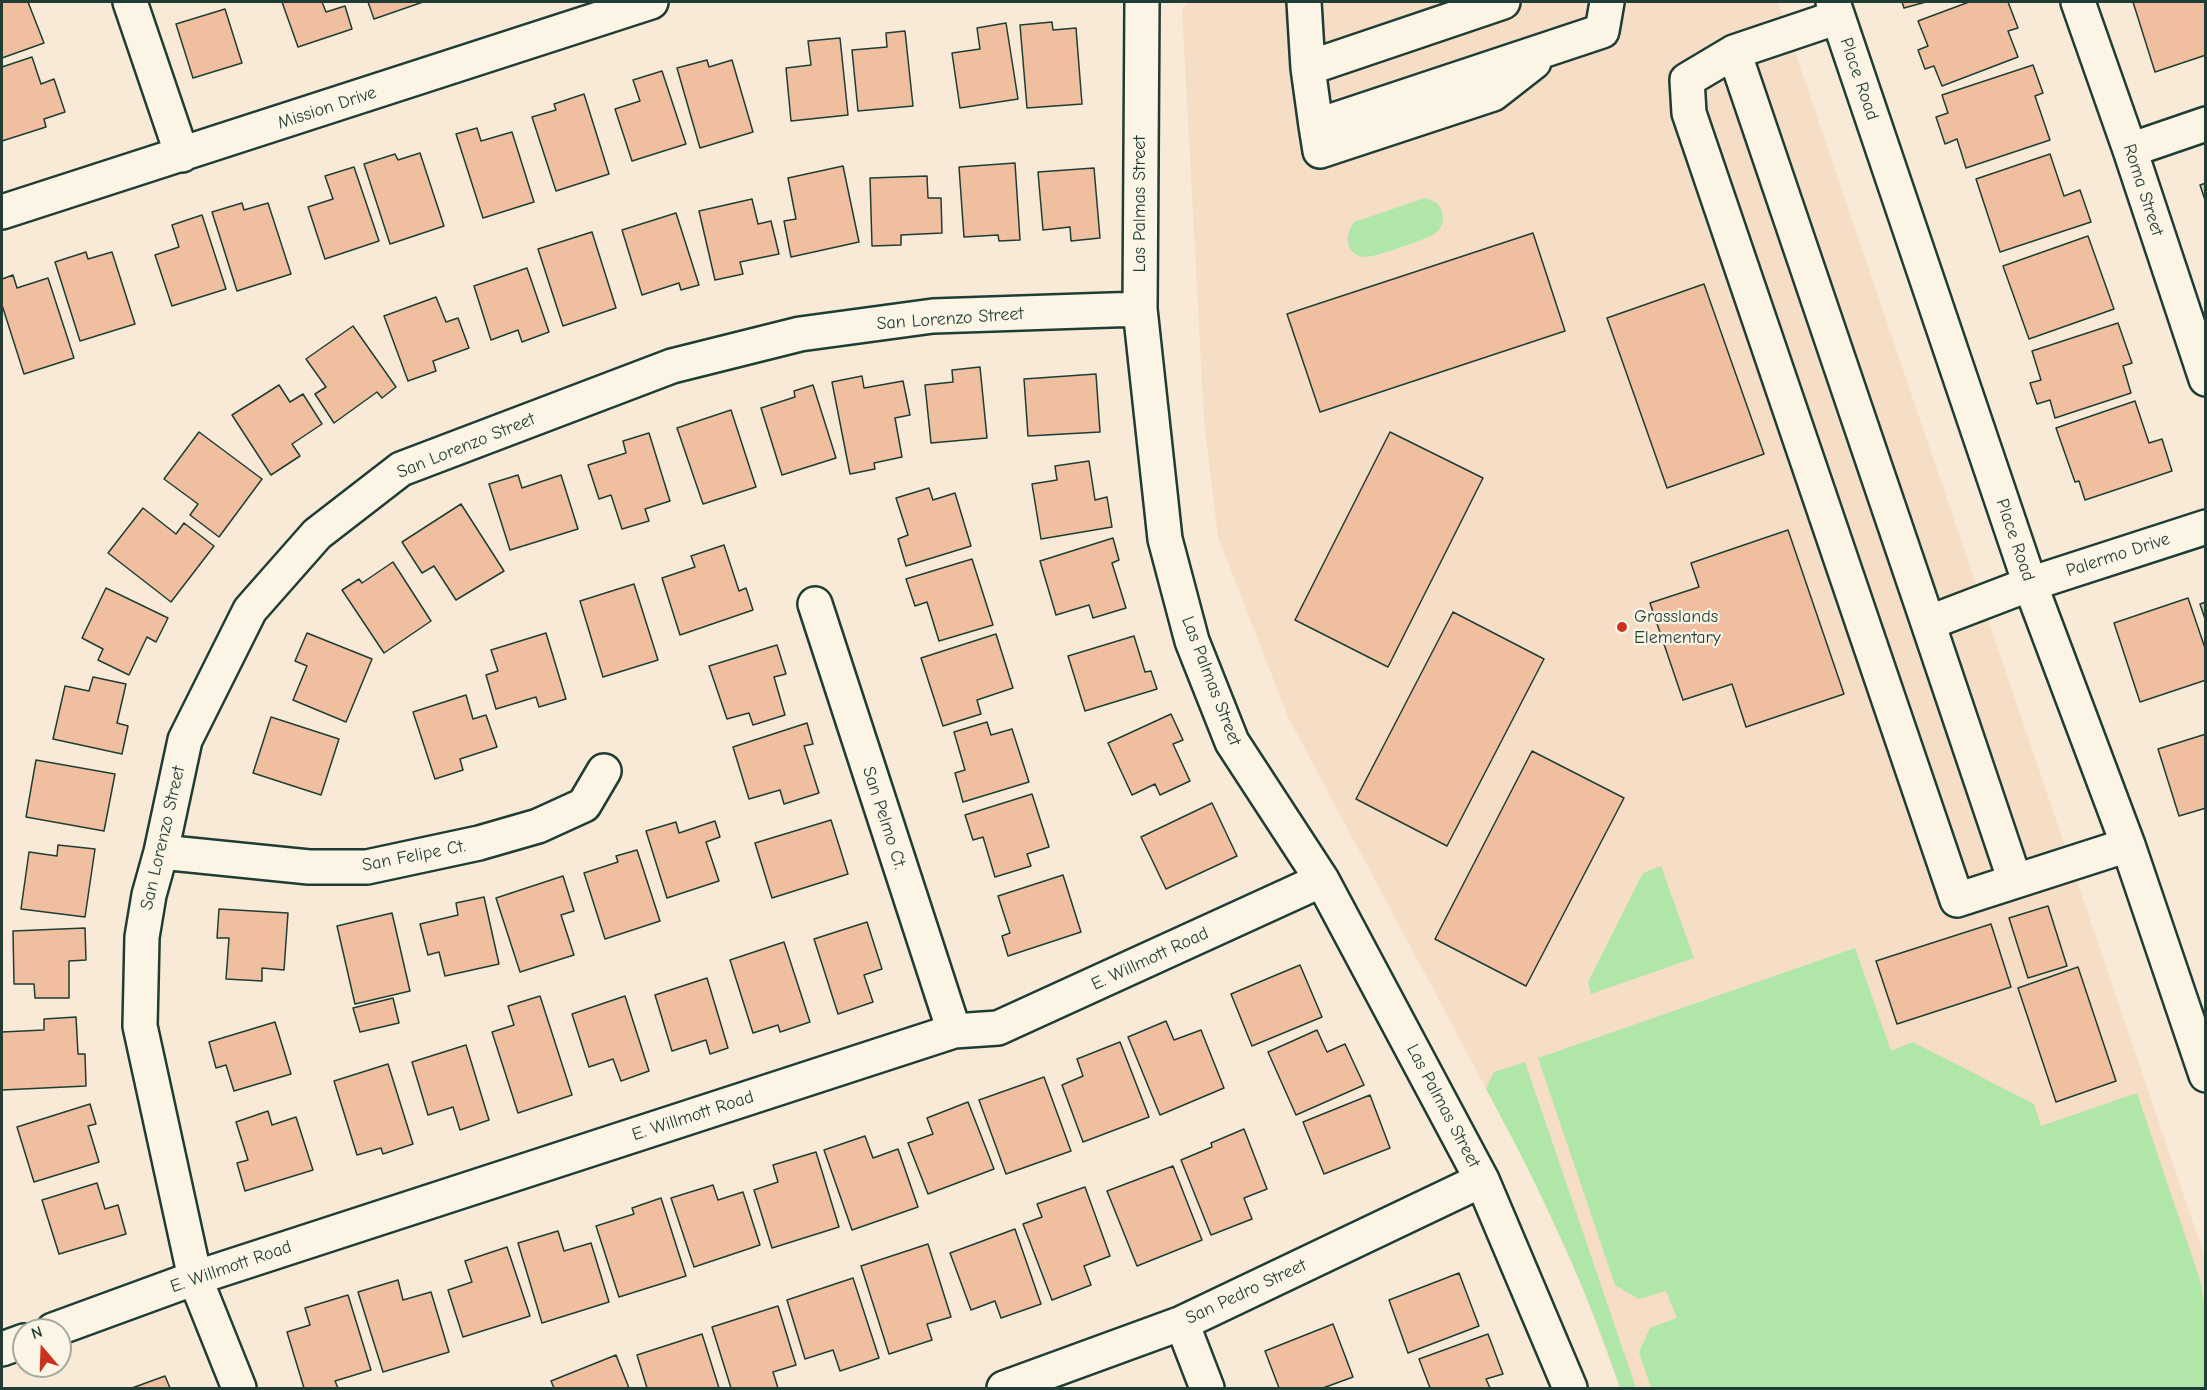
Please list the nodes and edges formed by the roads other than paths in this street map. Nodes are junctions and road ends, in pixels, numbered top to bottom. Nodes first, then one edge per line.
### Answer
1 (130, 2) edge
2 (651, 2) edge
3 (1142, 2) edge
4 (1304, 2) edge
5 (1503, 2) edge
6 (1607, 2) edge
7 (2078, 2) edge
8 (1835, 9) edge
9 (1734, 52) junction
10 (1308, 68) junction
11 (2205, 124) edge
12 (2130, 150) junction
13 (182, 155) junction
14 (2, 212) edge
15 (1140, 309) junction
16 (2205, 379) edge
17 (2205, 526) edge
18 (2030, 584) junction
19 (815, 604) dead end
20 (1928, 623) junction
21 (604, 771) dead end
22 (2128, 845) junction
23 (161, 852) junction
24 (1322, 880) junction
25 (2015, 881) junction
26 (954, 1031) junction
27 (2205, 1075) edge
28 (1482, 1180) junction
29 (195, 1278) junction
30 (72, 1323) edge
31 (1182, 1323) junction
32 (239, 1389) edge
33 (1004, 1389) edge
34 (1207, 1389) edge
35 (1570, 1389) edge

1 - 13 street
2 - 13 street, Mission Drive
3 - 15 street, Las Palmas Street
4 - 10 street
5 - 10 street
6 - 10 street
7 - 12 street, Roma Street
8 - 9 street
8 - 18 street, Place Road
9 - 20 street
9 - 25 street
11 - 12 street
12 - 16 street, Roma Street
13 - 14 street, Mission Drive
15 - 23 street, San Lorenzo Street
15 - 24 street, Las Palmas Street
17 - 18 street, Palermo Drive
18 - 20 street, Palermo Drive
18 - 22 street, Place Road
19 - 26 street, San Pelmo Ct.
20 - 25 street
21 - 23 street, San Felipe Ct.
22 - 25 street
22 - 27 street, Place Road
23 - 29 street, San Lorenzo Street
24 - 26 street, E. Willmott Road
24 - 28 street, Las Palmas Street
26 - 29 street, E. Willmott Road
28 - 31 street, San Pedro Street
28 - 35 street, Las Palmas Street
29 - 30 street, E. Willmott Road
29 - 32 street, San Lorenzo Street
31 - 33 street, San Pedro Street
31 - 34 street

